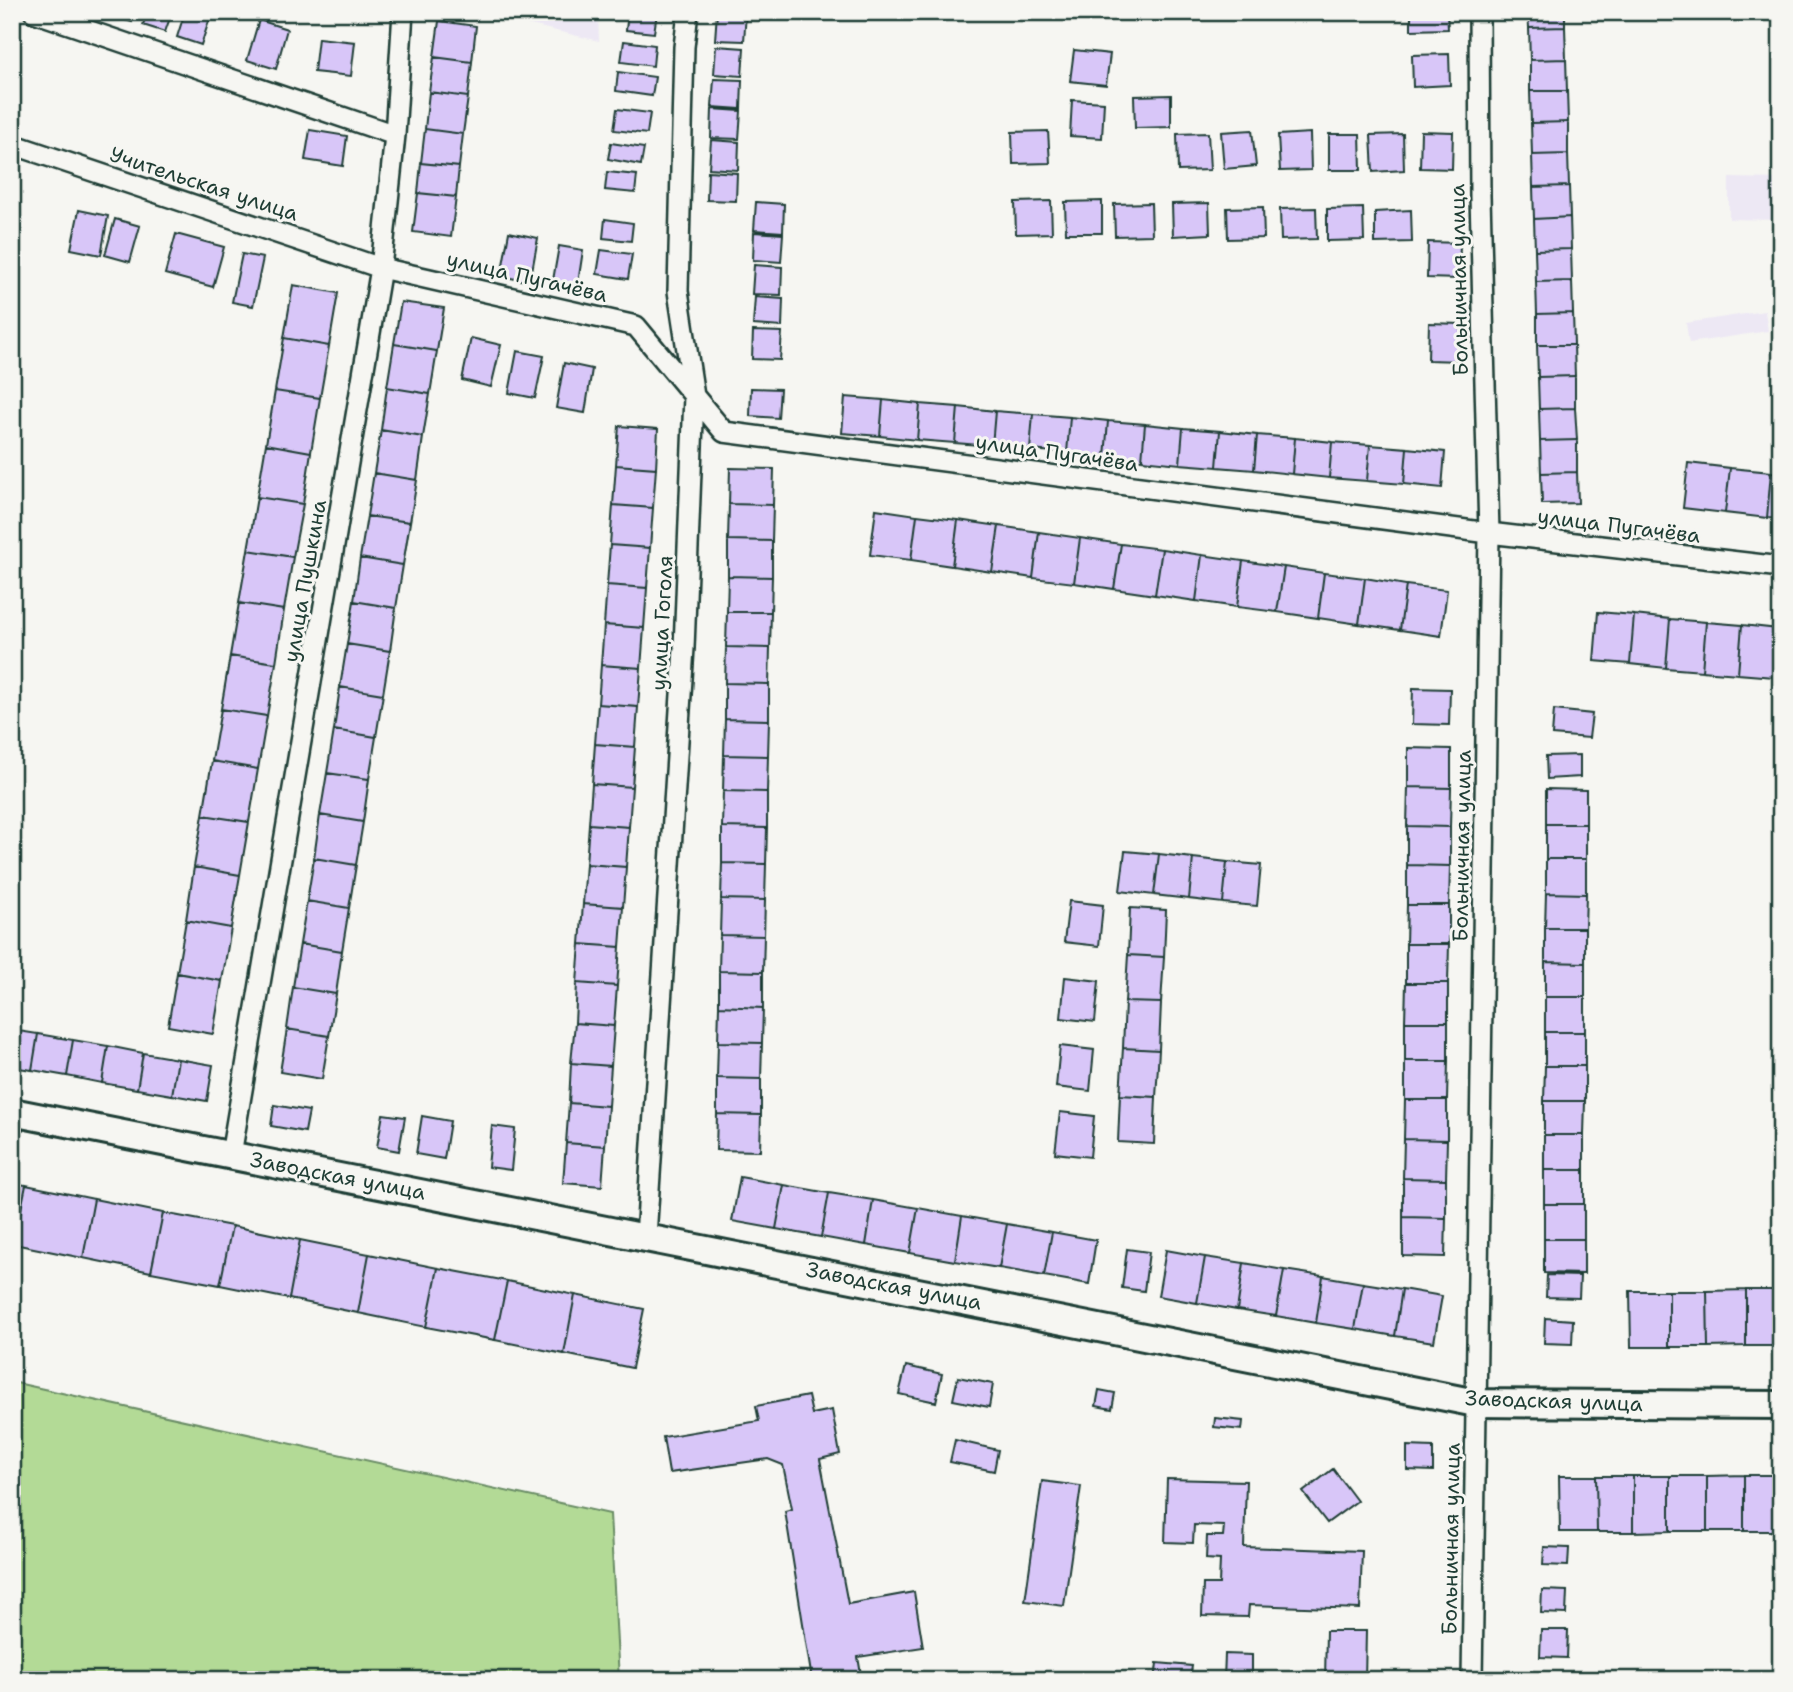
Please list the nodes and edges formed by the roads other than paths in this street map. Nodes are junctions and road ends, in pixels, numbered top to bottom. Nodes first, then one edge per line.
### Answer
1 (34, 12) edge
2 (403, 12) edge
3 (688, 12) edge
4 (1479, 12) edge
5 (395, 135) junction
6 (12, 144) edge
7 (381, 268) junction
8 (694, 396) junction
9 (1489, 533) junction
10 (1781, 567) edge
11 (12, 1112) edge
12 (231, 1155) junction
13 (646, 1237) junction
14 (1476, 1403) junction
15 (1781, 1405) edge
16 (1472, 1680) edge

1 - 5 street
2 - 5 street, улица Пушкина
3 - 8 street, улица Гоголя
4 - 9 street, Больничная улица
5 - 7 street, улица Пушкина
6 - 7 street, Учительская улица
7 - 8 street, улица Пугачёва
7 - 12 street, улица Пушкина
8 - 9 street, улица Пугачёва
8 - 13 street, улица Гоголя
9 - 10 street, улица Пугачёва
9 - 14 street, Больничная улица
11 - 12 street, Заводская улица
12 - 13 street, Заводская улица
13 - 14 street, Заводская улица
14 - 15 street, Заводская улица
14 - 16 street, Больничная улица

